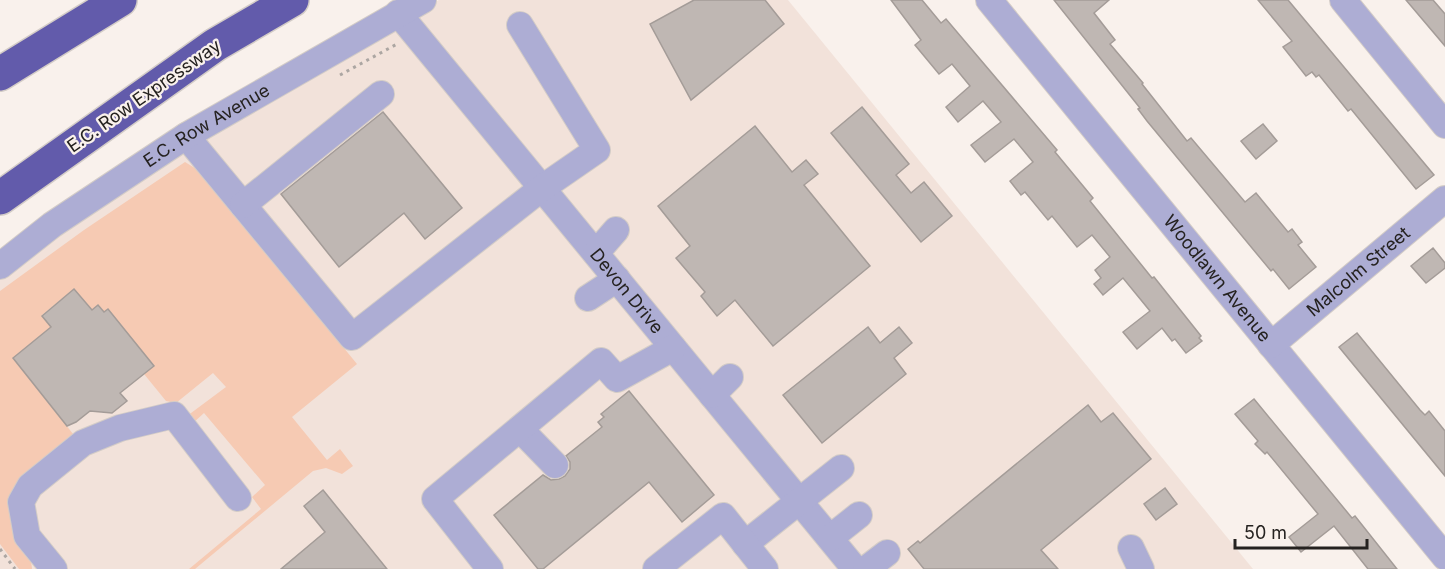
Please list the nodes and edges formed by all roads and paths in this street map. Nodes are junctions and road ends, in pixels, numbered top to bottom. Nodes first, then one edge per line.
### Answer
1 (120, 0) edge
2 (292, 0) edge
3 (423, 0) edge
4 (989, 0) edge
5 (1343, 0) edge
6 (398, 13) junction
7 (520, 25) dead end
8 (0, 74) edge
9 (381, 94) dead end
10 (1445, 125) edge
11 (186, 136) junction
12 (542, 188) junction
13 (0, 198) edge
14 (1445, 199) edge
15 (243, 205) junction
16 (616, 230) dead end
17 (596, 254) junction
18 (0, 266) edge
19 (617, 279) junction
20 (588, 298) dead end
21 (1271, 345) junction
22 (673, 348) junction
23 (520, 429) junction
24 (555, 465) dead end
25 (841, 468) dead end
26 (238, 498) dead end
27 (799, 501) junction
28 (859, 515) dead end
29 (830, 538) junction
30 (745, 544) junction
31 (0, 549) edge
32 (887, 553) dead end
33 (1445, 557) edge
34 (15, 569) edge
35 (54, 569) edge
36 (490, 569) edge
37 (657, 569) edge
38 (765, 569) edge
39 (855, 569) edge
40 (866, 569) edge

1 - 8 highway
2 - 13 highway, E.C. Row Expressway
3 - 6 street, E.C. Row Avenue
4 - 21 street, Woodlawn Avenue
5 - 10 street
6 - 11 street, E.C. Row Avenue
6 - 12 street, Devon Drive
7 - 12 street
9 - 15 street
11 - 15 street
11 - 18 street, E.C. Row Avenue
12 - 15 street
12 - 17 street, Devon Drive
14 - 21 street, Malcolm Street
16 - 17 street
17 - 19 street, Devon Drive
19 - 20 street
19 - 22 street, Devon Drive
21 - 33 street, Woodlawn Avenue
22 - 23 street
22 - 27 street, Devon Drive
23 - 24 street
23 - 36 street
25 - 27 street
26 - 35 street
27 - 29 street, Devon Drive
27 - 30 street
28 - 29 street
29 - 39 street, Devon Drive
30 - 37 street
30 - 38 street
31 - 34 path
32 - 40 street

